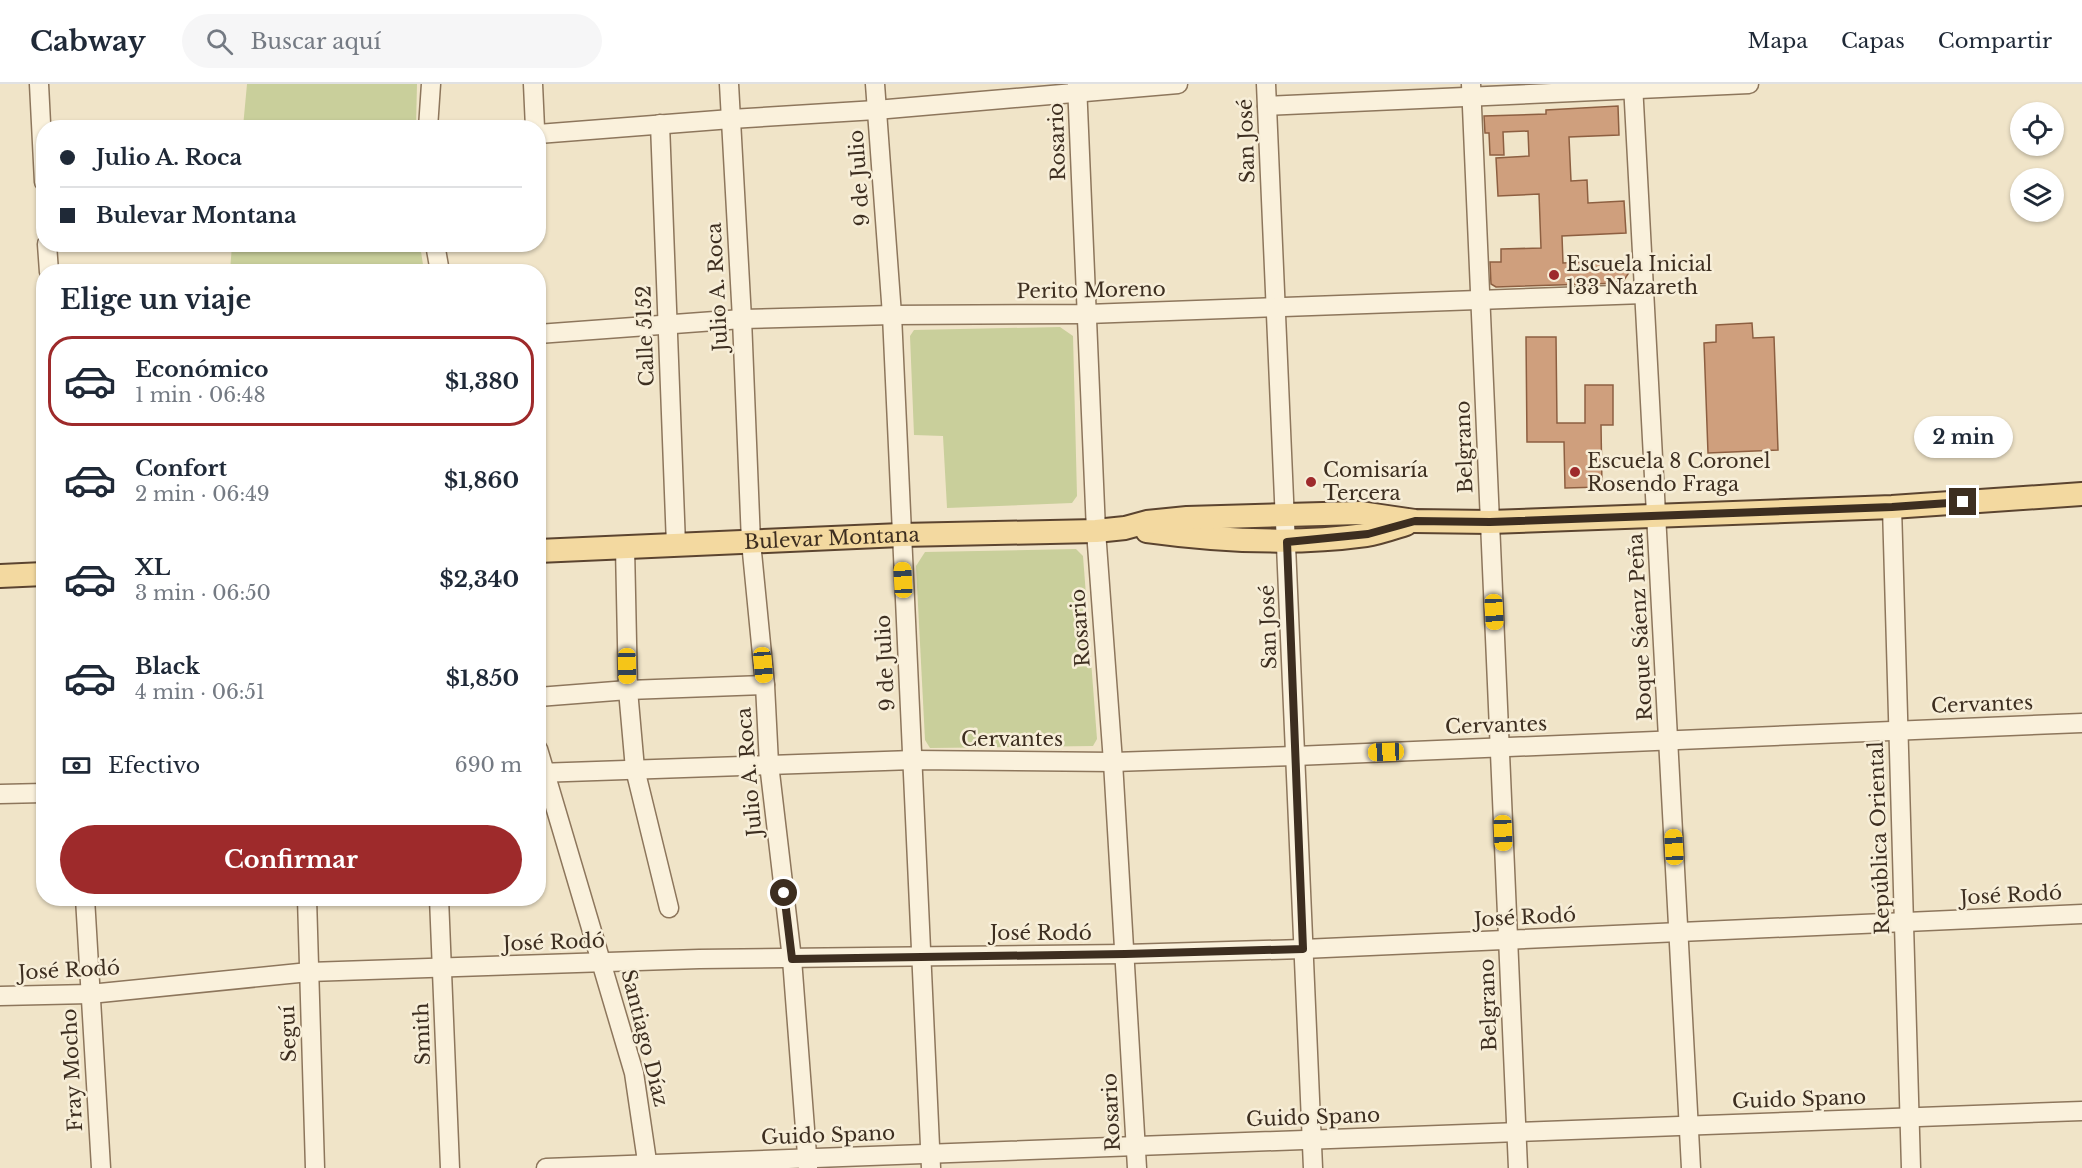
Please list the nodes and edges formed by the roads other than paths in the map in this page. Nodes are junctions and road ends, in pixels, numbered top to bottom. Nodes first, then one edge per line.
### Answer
1 (39, 84) edge
2 (431, 84) edge
3 (533, 84) edge
4 (729, 84) edge
5 (875, 84) edge
6 (1178, 84) edge
7 (1266, 84) edge
8 (1749, 84) edge
9 (1633, 86) edge
10 (1078, 88) edge
11 (1472, 90) edge
12 (1267, 106) junction
13 (876, 110) junction
14 (731, 119) junction
15 (41, 120) edge
16 (429, 120) edge
17 (535, 120) edge
18 (660, 124) junction
19 (546, 133) edge
20 (1644, 294) junction
21 (1481, 300) junction
22 (1275, 308) junction
23 (1087, 314) junction
24 (892, 315) junction
25 (742, 319) junction
26 (668, 326) junction
27 (546, 334) edge
28 (2082, 494) edge
29 (1892, 507) junction
30 (1286, 515) junction
31 (1656, 516) junction
32 (1415, 521) junction
33 (1490, 522) junction
34 (1125, 528) junction
35 (1096, 531) junction
36 (901, 535) junction
37 (751, 542) junction
38 (1287, 542) junction
39 (676, 545) junction
40 (625, 548) junction
41 (546, 551) edge
42 (36, 574) edge
43 (0, 576) edge
44 (765, 685) junction
45 (628, 690) junction
46 (546, 696) edge
47 (2082, 723) edge
48 (1898, 730) junction
49 (1668, 740) junction
50 (1500, 747) junction
51 (1295, 756) junction
52 (913, 760) junction
53 (1113, 762) junction
54 (769, 764) junction
55 (635, 769) junction
56 (546, 773) edge
57 (546, 785) edge
58 (36, 793) edge
59 (0, 794) edge
60 (85, 906) edge
61 (306, 906) edge
62 (439, 906) edge
63 (669, 908) dead end
64 (2082, 914) edge
65 (1904, 922) junction
66 (1679, 932) junction
67 (1508, 940) junction
68 (1303, 949) junction
69 (1125, 954) junction
70 (921, 956) junction
71 (792, 959) junction
72 (603, 963) junction
73 (442, 967) junction
74 (309, 972) junction
75 (90, 994) junction
76 (0, 996) edge
77 (2082, 1111) edge
78 (1909, 1117) junction
79 (1689, 1126) junction
80 (1516, 1132) junction
81 (1311, 1139) junction
82 (1136, 1147) junction
83 (931, 1161) edge
84 (808, 1163) edge
85 (648, 1166) edge
86 (100, 1168) edge
87 (315, 1168) edge
88 (450, 1168) edge
89 (546, 1168) edge
90 (1137, 1168) edge
91 (1313, 1168) edge
92 (1518, 1168) edge
93 (1691, 1168) edge
94 (1911, 1168) edge

1 - 15 street
2 - 16 street
3 - 17 street
4 - 14 street, Julio A. Roca
5 - 13 street, 9 de Julio
6 - 10 street
7 - 12 street, San José
8 - 9 street
9 - 11 street
9 - 20 street, Roque Sáenz Peña
10 - 13 street
10 - 23 street, Rosario
11 - 12 street
11 - 21 street, Belgrano
12 - 22 street, San José
13 - 14 street
13 - 24 street, 9 de Julio
14 - 18 street
14 - 25 street, Julio A. Roca
18 - 19 street
18 - 26 street, Calle 5152
20 - 21 street, Perito Moreno
20 - 31 street, Roque Sáenz Peña
21 - 22 street, Perito Moreno
21 - 33 street, Belgrano
22 - 23 street, Perito Moreno
22 - 30 street, San José
23 - 24 street, Perito Moreno
23 - 35 street, Rosario
24 - 25 street, Perito Moreno
24 - 36 street, 9 de Julio
25 - 26 street, Perito Moreno
25 - 37 street, Julio A. Roca
26 - 27 street, Perito Moreno
26 - 39 street, Calle 5152
28 - 29 main road, Bulevar Montana
29 - 31 main road, Bulevar Montana
29 - 48 street, República Oriental
30 - 32 main road, Bulevar Montana
30 - 34 main road, Bulevar Montana
30 - 38 street, San José
31 - 33 main road, Bulevar Montana
31 - 49 street, Roque Sáenz Peña
32 - 33 main road, Bulevar Montana
32 - 38 main road, Bulevar Montana
33 - 50 street, Belgrano
34 - 35 main road, Bulevar Montana
34 - 38 main road, Bulevar Montana
35 - 36 main road, Bulevar Montana
35 - 53 street, Rosario
36 - 37 main road, Bulevar Montana
36 - 52 street, 9 de Julio
37 - 39 main road, Bulevar Montana
37 - 44 street, Julio A. Roca
38 - 51 street, San José
39 - 40 main road, Bulevar Montana
40 - 41 main road, Bulevar Montana
40 - 45 street
42 - 43 main road
44 - 45 street
44 - 54 street, Julio A. Roca
45 - 46 street
45 - 55 street
47 - 48 street, Cervantes
48 - 49 street, Cervantes
48 - 65 street, República Oriental
49 - 50 street, Cervantes
49 - 66 street, Roque Sáenz Peña
50 - 51 street, Cervantes
50 - 67 street, Belgrano
51 - 53 street, Cervantes
51 - 68 street, San José
52 - 53 street, Cervantes
52 - 54 street, Cervantes
52 - 70 street, 9 de Julio
53 - 69 street, Rosario
54 - 55 street, Cervantes
54 - 71 street, Julio A. Roca
55 - 56 street, Cervantes
55 - 63 street
57 - 72 street, Santiago Díaz
58 - 59 street
60 - 75 street, Fray Mocho
61 - 74 street, Seguí
62 - 73 street, Smith
64 - 65 street, José Rodó
65 - 66 street, José Rodó
65 - 78 street, República Oriental
66 - 67 street, José Rodó
66 - 79 street, Roque Sáenz Peña
67 - 68 street, José Rodó
67 - 80 street, Belgrano
68 - 69 street, José Rodó
68 - 81 street, San José
69 - 70 street, José Rodó
69 - 82 street, Rosario
70 - 71 street, José Rodó
70 - 83 street, 9 de Julio
71 - 72 street, José Rodó
71 - 84 street, Julio A. Roca
72 - 73 street, José Rodó
72 - 85 street, Santiago Díaz
73 - 74 street, José Rodó
73 - 88 street, Smith
74 - 75 street, José Rodó
74 - 87 street, Seguí
75 - 76 street, José Rodó
75 - 86 street, Fray Mocho
77 - 78 street, Guido Spano
78 - 79 street, Guido Spano
78 - 94 street, República Oriental
79 - 80 street, Guido Spano
79 - 93 street, Roque Sáenz Peña
80 - 81 street, Guido Spano
80 - 92 street, Belgrano
81 - 82 street, Guido Spano
81 - 91 street, San José
82 - 83 street, Guido Spano
82 - 90 street, Rosario
83 - 84 street, Guido Spano
84 - 85 street, Guido Spano
85 - 89 street, Guido Spano

